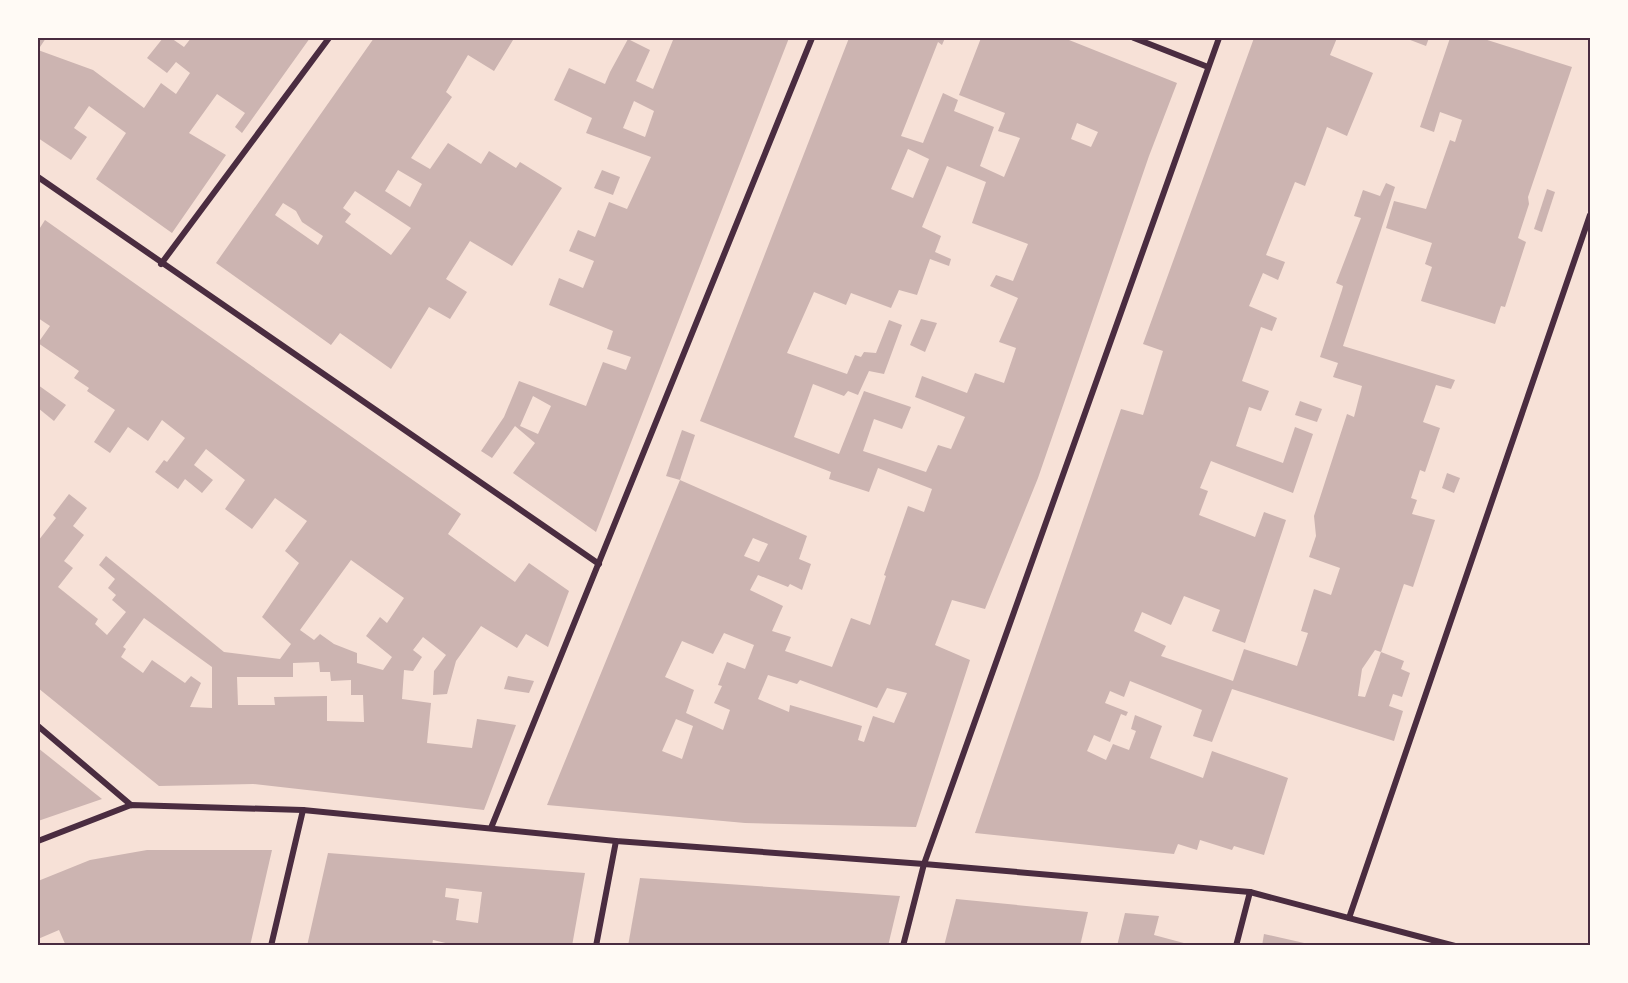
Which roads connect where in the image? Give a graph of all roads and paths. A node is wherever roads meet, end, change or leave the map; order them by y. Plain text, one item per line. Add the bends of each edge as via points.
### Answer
1 (329, 38) edge
2 (812, 38) edge
3 (1134, 38) edge
4 (1219, 38) edge
5 (1208, 67) junction
6 (38, 177) edge
7 (1590, 215) edge
8 (161, 264) junction
9 (599, 564) junction
10 (38, 726) edge
11 (131, 804) junction
12 (303, 810) junction
13 (491, 828) junction
14 (38, 841) edge
15 (616, 841) junction
16 (924, 864) junction
17 (1250, 892) junction
18 (1349, 918) junction
19 (271, 945) edge
20 (596, 945) edge
21 (903, 945) edge
22 (1236, 945) edge
23 (1455, 945) edge

1 - 8 street
2 - 9 street
3 - 5 street
4 - 5 street
5 - 16 street
6 - 8 street
7 - 18 street
8 - 9 street
9 - 13 street
10 - 11 street
11 - 12 street
11 - 14 street
12 - 13 street
12 - 19 street
13 - 15 street
15 - 16 street
15 - 20 street
16 - 17 street
16 - 21 street
17 - 18 street
17 - 22 street
18 - 23 street

